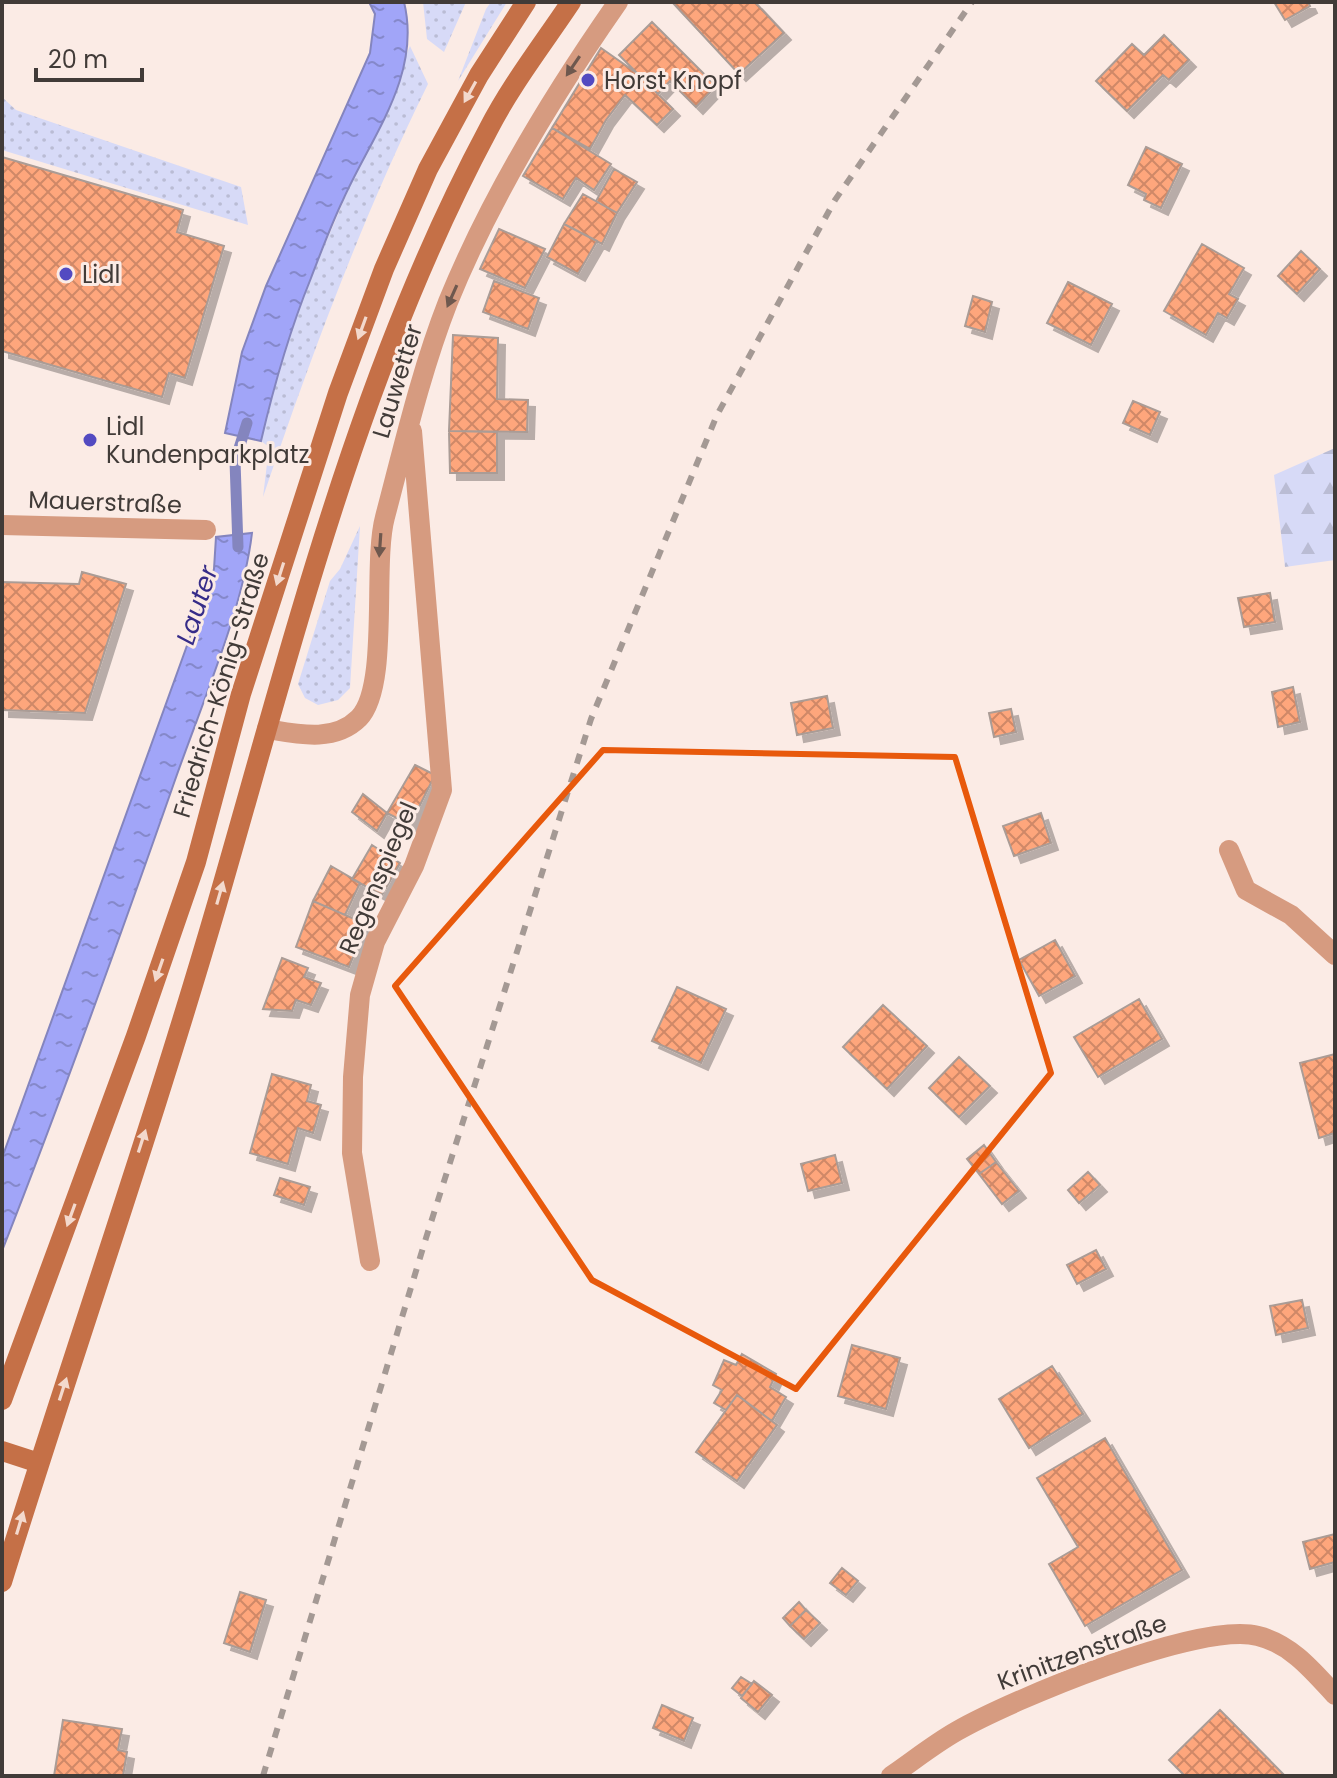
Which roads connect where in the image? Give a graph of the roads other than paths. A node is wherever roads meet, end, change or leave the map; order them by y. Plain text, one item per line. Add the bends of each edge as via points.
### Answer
1 (526, 2) edge
2 (571, 2) edge
3 (618, 2) edge
4 (411, 419) junction
5 (2, 525) edge
6 (206, 530) dead end
7 (267, 729) junction
8 (1229, 850) dead end
9 (1335, 955) edge
10 (370, 1261) dead end
11 (2, 1400) edge
12 (2, 1451) edge
13 (39, 1463) junction
14 (2, 1582) edge
15 (1335, 1695) edge
16 (891, 1776) edge

1 -> 11 main road, Friedrich-König-Straße via 428,169 384,269 338,393 241,694 196,862
2 - 7 main road via 490,125 415,280 365,417
3 -> 4 street, Lauwetter via 568,73 502,190 448,302
4 -> 7 street, Lauwetter via 380,536 373,694 359,718 334,733
4 - 10 street, Regenspiegel via 442,790 414,866 375,942 360,995 352,1153
5 - 6 street, Mauerstraße
13 -> 7 main road via 216,908
8 - 9 street via 1246,890 1291,915
12 - 13 main road
14 -> 13 main road
15 - 16 street, Krinitzenstraße via 1298,1656 1257,1635 1195,1639 1068,1679 978,1720

